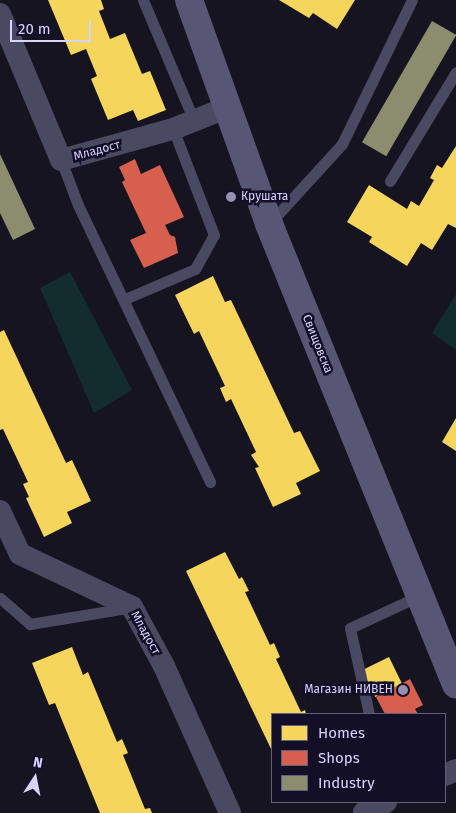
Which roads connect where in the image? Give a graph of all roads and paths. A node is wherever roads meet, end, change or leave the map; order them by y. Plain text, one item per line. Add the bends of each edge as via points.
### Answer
1 (142, 0) edge
2 (189, 0) edge
3 (412, 0) edge
4 (0, 14) edge
5 (456, 72) edge
6 (226, 108) junction
7 (194, 121) junction
8 (173, 129) junction
9 (61, 160) junction
10 (390, 181) dead end
11 (268, 224) junction
12 (125, 299) junction
13 (210, 482) dead end
14 (0, 511) edge
15 (419, 596) junction
16 (0, 598) edge
17 (132, 607) junction
18 (456, 684) edge
19 (369, 713) edge
20 (384, 803) edge
21 (230, 813) edge
22 (364, 813) edge

1 - 7 lane
2 - 6 street, Свищовска
3 - 11 lane via 342,144
4 - 9 street, Младост
5 - 10 lane
6 - 7 street, Младост
6 - 11 street, Свищовска
7 - 8 street, Младост
8 - 9 street, Младост
8 - 12 lane via 214,235 195,269
9 - 12 lane via 78,205
11 - 15 street, Свищовска
12 - 13 lane
14 - 17 street, Младост via 20,554
15 - 18 street, Свищовска
15 - 19 lane via 350,628
16 - 17 lane via 30,624
17 - 21 street, Младост via 164,666
20 - 22 street

